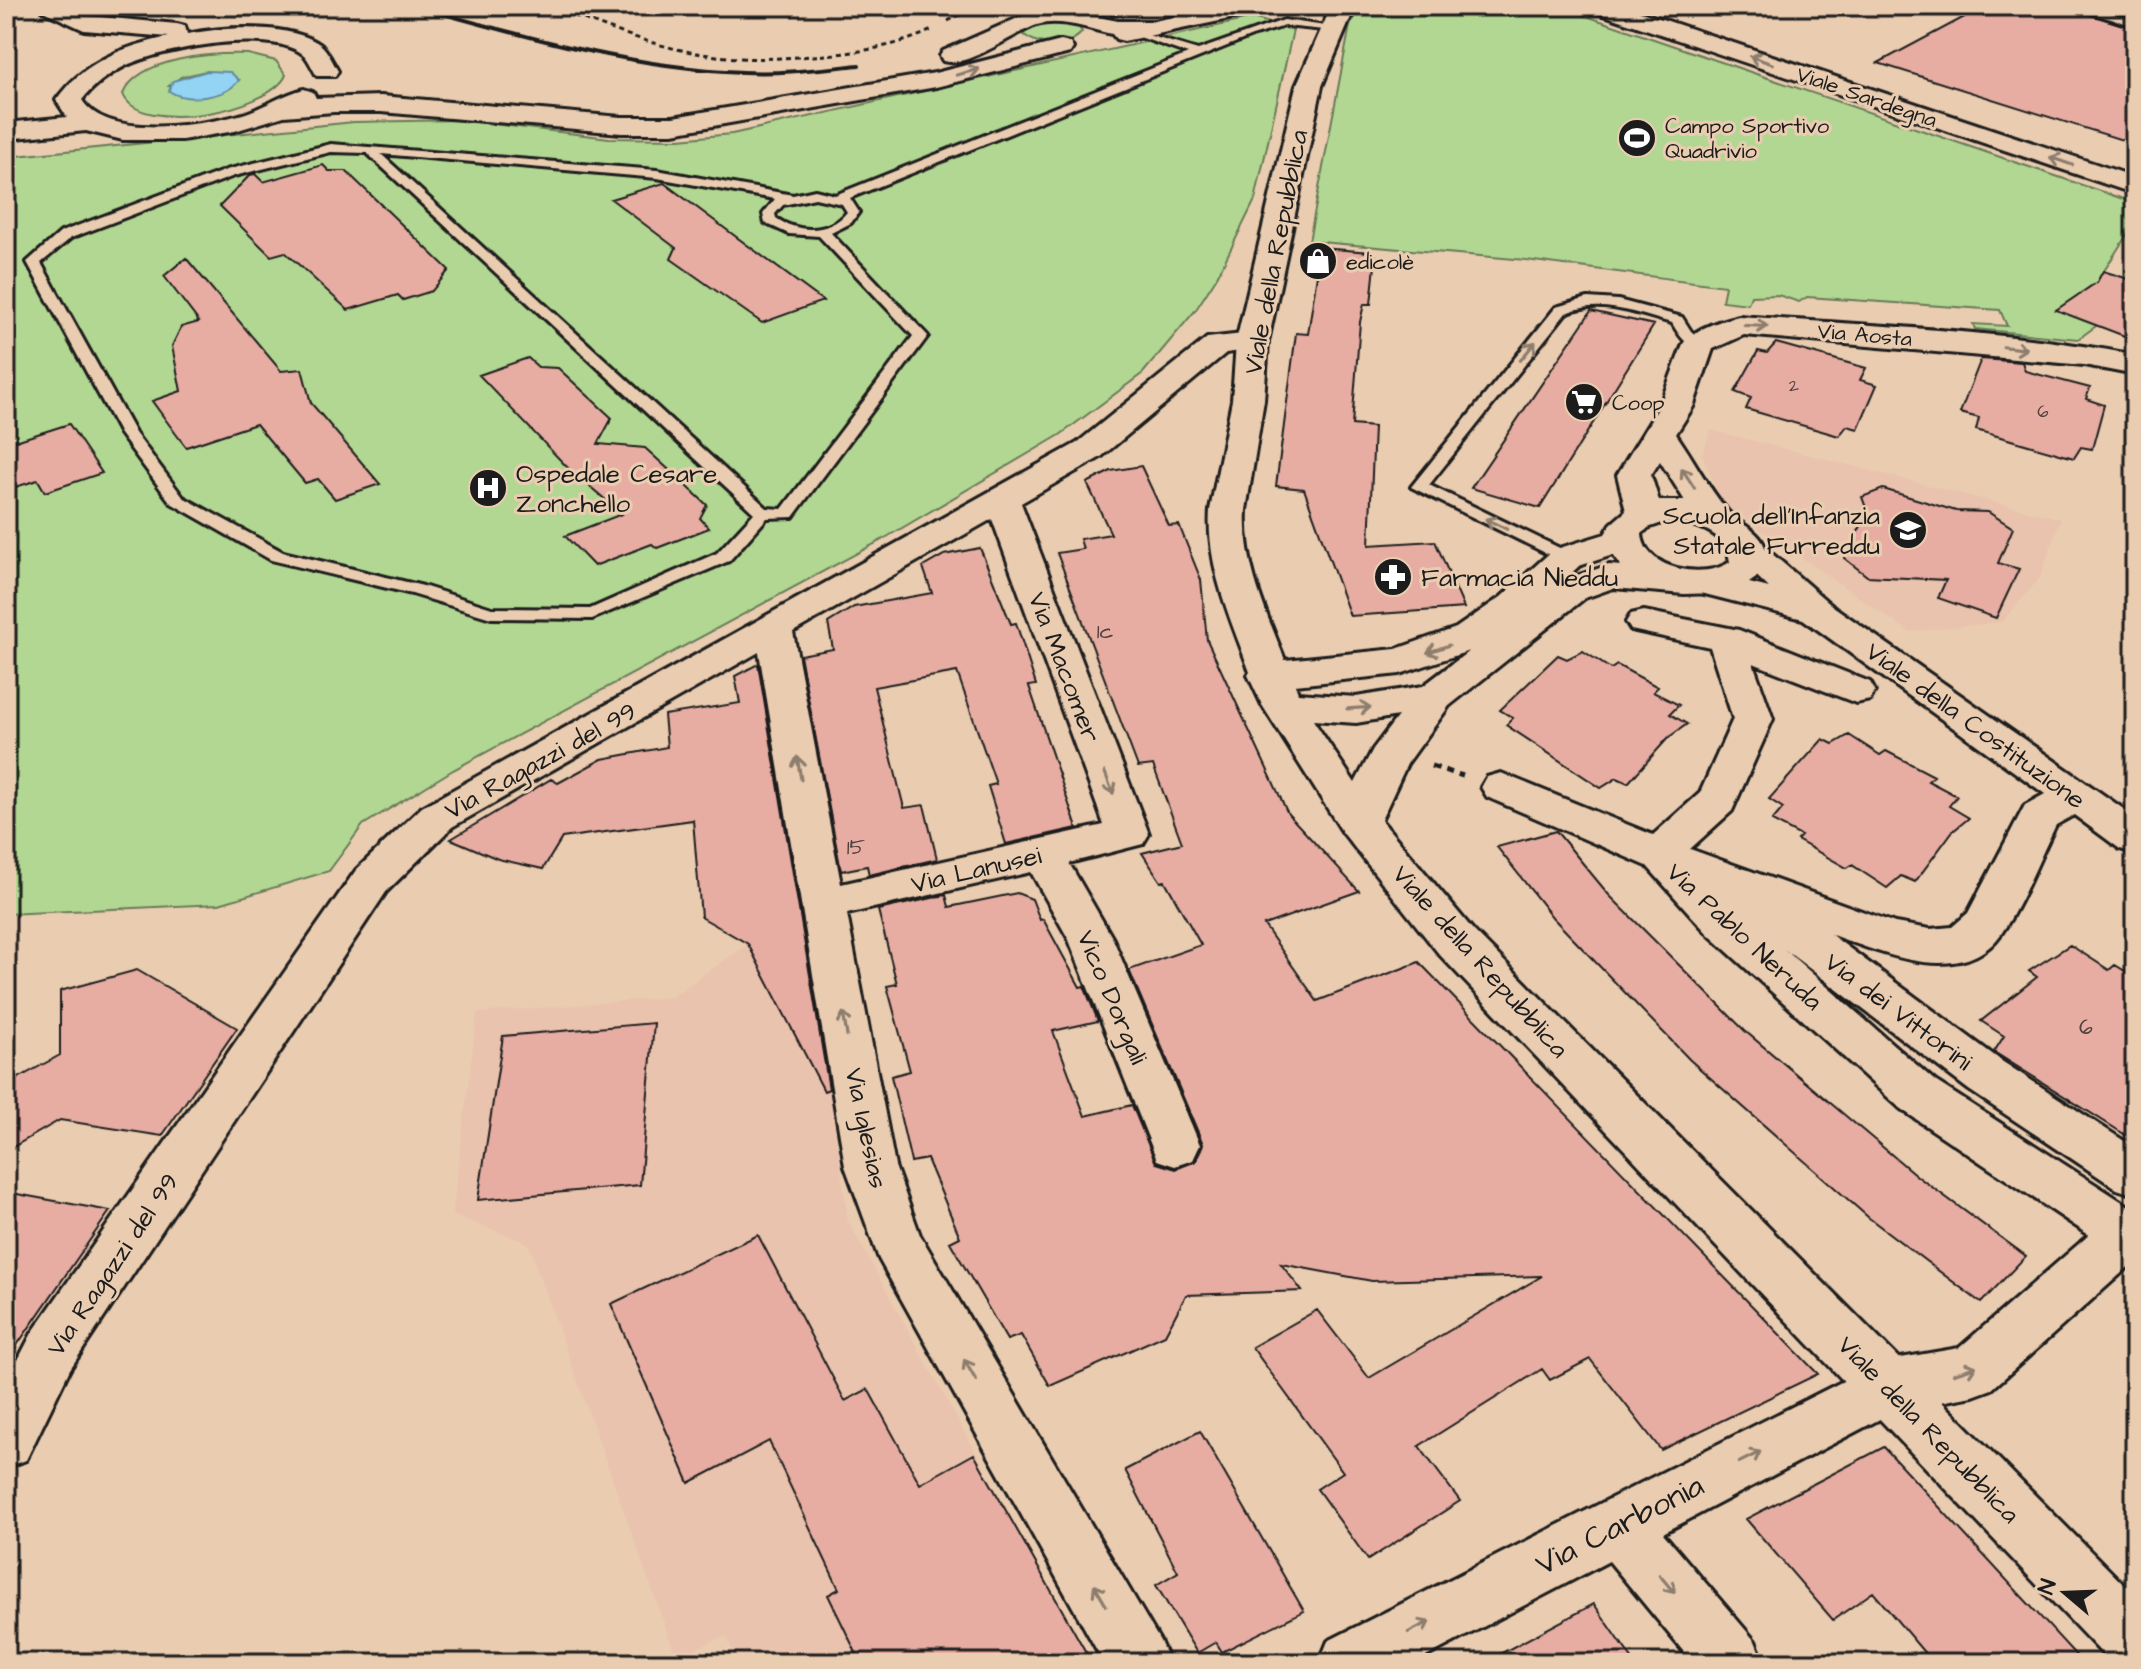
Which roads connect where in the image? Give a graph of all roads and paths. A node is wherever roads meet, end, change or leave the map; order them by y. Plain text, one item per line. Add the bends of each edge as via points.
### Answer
1 (51, 6) edge
2 (550, 6) edge
3 (975, 6) edge
4 (1062, 6) edge
5 (1234, 6) edge
6 (1258, 6) edge
7 (1600, 6) edge
8 (2072, 6) edge
9 (1336, 14) edge
10 (1203, 17) junction
11 (1024, 18) edge
12 (84, 23) junction
13 (2135, 23) edge
14 (1143, 29) junction
15 (1079, 34) junction
16 (227, 36) junction
17 (1199, 54) junction
18 (117, 59) junction
19 (326, 71) junction
20 (836, 96) junction
21 (69, 100) junction
22 (280, 109) junction
23 (6, 112) edge
24 (500, 112) junction
25 (89, 123) junction
26 (6, 131) edge
27 (372, 152) junction
28 (2135, 186) edge
29 (789, 198) junction
30 (838, 198) junction
31 (822, 231) junction
32 (1252, 342) junction
33 (1699, 344) junction
34 (2135, 365) edge
35 (1661, 436) junction
36 (1003, 501) junction
37 (763, 513) junction
38 (1715, 520) junction
39 (1634, 527) junction
40 (1750, 552) junction
41 (1566, 558) junction
42 (1697, 583) junction
43 (1817, 612) junction
44 (1644, 622) dead end
45 (774, 630) junction
46 (1726, 638) junction
47 (1275, 690) junction
48 (1856, 691) dead end
49 (1435, 697) junction
50 (1391, 755) junction
51 (1501, 787) joint
52 (2075, 796) junction
53 (1358, 822) junction
54 (1128, 834) joint
55 (2135, 838) edge
56 (1042, 854) junction
57 (1658, 854) junction
58 (823, 904) junction
59 (1175, 1145) dead end
60 (2135, 1174) edge
61 (2131, 1236) edge
62 (1889, 1386) junction
63 (6, 1441) edge
64 (1617, 1524) junction
65 (2135, 1642) edge
66 (1138, 1663) edge
67 (1350, 1663) edge
68 (1733, 1663) edge

1 - 12 street
2 - 3 path via 636,38 715,56 776,58 858,52 914,39
4 - 15 street
5 - 10 street
6 - 10 street
28 -> 7 street, Viale Sardegna
8 - 13 lane
9 - 17 lane via 1284,23
9 - 32 street, Viale della Repubblica via 1309,86
10 - 14 street
11 - 15 street via 1058,16
11 - 15 street via 1012,35 1021,43
11 - 20 street via 946,59
12 - 16 street
12 - 18 street
14 - 15 street
14 - 17 lane
20 -> 15 street via 936,80
16 - 18 street via 170,43
16 - 19 street via 301,44 325,60
17 - 30 lane
18 - 21 street via 83,79
19 - 22 street via 312,91
19 - 24 street via 379,88
20 - 24 street via 673,125
21 - 23 street
21 - 25 street via 77,116
22 - 24 street via 381,104
22 - 25 street via 225,126 163,133
25 - 26 street
27 - 29 lane via 657,174
27 - 37 lane
27 - 37 lane via 331,148 230,173 66,235 34,262 128,434 177,500 277,556 491,613 592,614 723,557
29 - 30 lane
29 - 31 lane via 769,214 775,225
30 - 31 lane via 852,207 850,218
31 - 37 lane via 921,336 787,514
32 - 36 street, Via Ragazzi del 99 via 1218,344 1089,450
32 - 47 street, Viale della Repubblica via 1227,527 1237,585
33 -> 34 street, Via Aosta via 1739,325 2084,355
33 - 35 street
41 -> 33 lane via 1419,487 1561,310 1573,303 1594,301 1677,320
38 -> 35 street
35 - 39 street via 1634,475
36 - 45 street, Via Ragazzi del 99
36 -> 54 street, Via Macomer
38 - 39 street via 1678,511
38 - 40 street via 1732,529
39 - 41 street
39 - 42 street via 1626,551 1648,570
40 - 42 street via 1741,573
40 - 43 street, Viale della Costituzione
41 -> 47 street via 1470,637 1400,661
42 - 43 street, Viale della Costituzione
42 - 49 street via 1609,576 1572,590
43 - 52 street, Viale della Costituzione
44 - 46 street
58 -> 45 street, Via Iglesias
45 - 63 street, Via Ragazzi del 99 via 437,817 371,881 51,1351
46 - 48 street
46 - 57 street via 1753,719 1717,801
47 -> 49 street via 1356,710
47 - 53 street, Viale della Repubblica
49 - 50 street
50 - 51 path
50 - 53 street
51 - 57 street
52 - 55 street, Viale della Costituzione
52 - 57 street, Via Pablo Neruda via 2040,815 1984,924 1964,942 1930,946 1891,939
53 - 62 street, Viale della Repubblica via 1456,942
54 - 56 street, Via Lanusei
56 - 58 street, Via Lanusei
56 - 59 street, Vico Dorgali via 1091,939
57 - 60 street, Via dei Vittorini via 1813,945 1986,1076
57 - 61 street, Via Pablo Neruda via 1723,921 1918,1095
66 -> 58 street, Via Iglesias via 897,1243 870,1166
62 -> 61 street, Via Pablo Neruda via 1973,1371
64 -> 62 street, Via Carbonia
62 - 65 street, Viale della Repubblica
67 -> 64 street, Via Carbonia
64 -> 68 street

